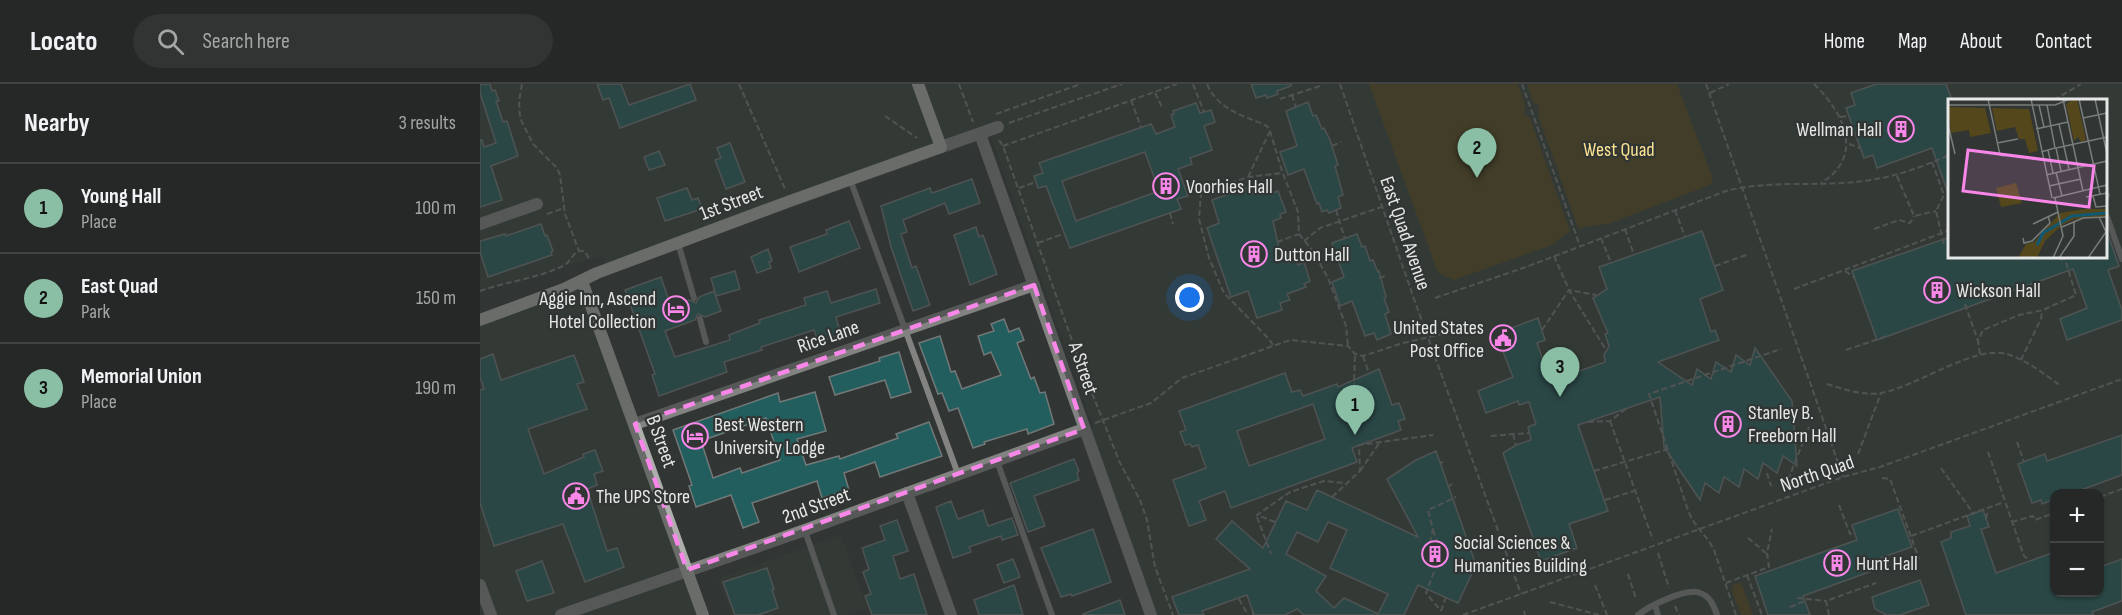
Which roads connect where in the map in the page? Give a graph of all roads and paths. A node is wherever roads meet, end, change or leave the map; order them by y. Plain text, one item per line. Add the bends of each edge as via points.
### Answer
1 (522, 84) edge
2 (739, 84) edge
3 (918, 84) edge
4 (959, 84) edge
5 (1081, 84) edge
6 (1122, 84) edge
7 (1177, 84) edge
8 (1193, 84) edge
9 (1207, 84) edge
10 (1340, 84) edge
11 (1522, 84) edge
12 (1706, 84) edge
13 (1729, 84) edge
14 (1814, 84) edge
15 (2081, 84) edge
16 (1323, 85) edge
17 (1154, 92) junction
18 (1709, 93) junction
19 (1292, 95) junction
20 (1280, 99) dead end
21 (2056, 99) edge
22 (1131, 100) junction
23 (1162, 107) dead end
24 (1296, 107) dead end
25 (1204, 112) dead end
26 (885, 116) dead end
27 (1849, 116) dead end
28 (1839, 117) junction
29 (995, 121) junction
30 (974, 122) dead end
31 (1141, 127) dead end
32 (1270, 131) junction
33 (980, 134) junction
34 (917, 138) dead end
35 (1341, 142) dead end
36 (1847, 144) junction
37 (1332, 146) dead end
38 (941, 147) junction
39 (1860, 148) dead end
40 (1948, 156) edge
41 (1932, 162) junction
42 (1283, 173) junction
43 (1897, 175) junction
44 (1248, 177) junction
45 (850, 179) junction
46 (1036, 182) dead end
47 (1820, 184) junction
48 (1743, 187) junction
49 (1018, 189) junction
50 (1402, 200) dead end
51 (790, 201) junction
52 (537, 204) dead end
53 (1382, 206) junction
54 (1336, 210) dead end
55 (1675, 210) junction
56 (1936, 211) junction
57 (1170, 213) dead end
58 (1914, 216) junction
59 (2107, 217) edge
60 (1340, 220) junction
61 (480, 224) edge
62 (1173, 224) dead end
63 (1874, 229) dead end
64 (1625, 230) junction
65 (1948, 231) edge
66 (1941, 233) junction
67 (1063, 234) dead end
68 (1299, 234) junction
69 (1685, 237) dead end
70 (1345, 238) dead end
71 (1601, 238) junction
72 (1304, 240) junction
73 (1277, 242) dead end
74 (678, 243) junction
75 (1037, 244) junction
76 (1944, 244) dead end
77 (1580, 246) junction
78 (579, 251) junction
79 (1749, 254) dead end
80 (1634, 255) dead end
81 (1554, 256) junction
82 (2065, 258) edge
83 (2122, 259) edge
84 (590, 261) dead end
85 (1611, 263) dead end
86 (1714, 266) dead end
87 (1844, 270) junction
88 (1386, 276) dead end
89 (1855, 278) dead end
90 (1379, 279) dead end
91 (582, 280) junction
92 (1034, 285) junction
93 (1794, 289) dead end
94 (1569, 290) junction
95 (480, 291) edge
96 (1596, 295) dead end
97 (694, 298) dead end
98 (1435, 298) dead end
99 (1965, 304) dead end
100 (2043, 310) junction
101 (700, 319) dead end
102 (480, 320) edge
103 (905, 330) junction
104 (1542, 330) dead end
105 (1447, 333) dead end
106 (1887, 336) dead end
107 (1427, 337) junction
108 (1978, 341) junction
109 (706, 342) dead end
110 (1273, 345) junction
111 (1348, 346) junction
112 (1389, 347) junction
113 (1781, 349) dead end
114 (1606, 350) dead end
115 (1846, 350) dead end
116 (1355, 354) junction
117 (1390, 354) dead end
118 (1980, 354) junction
119 (1363, 356) junction
120 (2021, 360) junction
121 (1369, 373) dead end
122 (2122, 380) edge
123 (1827, 384) dead end
124 (2061, 386) dead end
125 (1881, 393) junction
126 (1627, 408) dead end
127 (1353, 416) dead end
128 (1104, 419) junction
129 (1588, 422) dead end
130 (1610, 422) junction
131 (635, 424) junction
132 (1809, 427) dead end
133 (1084, 429) junction
134 (1530, 433) dead end
135 (1433, 435) dead end
136 (1513, 435) junction
137 (1491, 436) dead end
138 (1380, 442) junction
139 (2017, 442) dead end
140 (1516, 445) dead end
141 (1668, 449) junction
142 (1988, 452) dead end
143 (1858, 454) dead end
144 (997, 460) junction
145 (1624, 461) junction
146 (2024, 462) dead end
147 (1941, 468) dead end
148 (1360, 471) junction
149 (1594, 471) dead end
150 (1767, 473) dead end
151 (958, 475) junction
152 (1843, 477) junction
153 (1882, 477) dead end
154 (1788, 480) dead end
155 (1346, 483) junction
156 (1452, 484) dead end
157 (1771, 486) dead end
158 (1448, 487) dead end
159 (2122, 489) edge
160 (1635, 491) junction
161 (907, 493) junction
162 (2104, 496) edge
163 (1332, 497) dead end
164 (1456, 497) dead end
165 (1605, 500) dead end
166 (2005, 502) junction
167 (1442, 504) junction
168 (1839, 505) dead end
169 (1443, 508) dead end
170 (1988, 508) junction
171 (1973, 514) junction
172 (1257, 515) junction
173 (2050, 515) edge
174 (1986, 519) dead end
175 (1275, 522) dead end
176 (2012, 522) junction
177 (1433, 529) junction
178 (1772, 529) dead end
179 (804, 530) junction
180 (1698, 530) junction
181 (1855, 532) dead end
182 (1911, 536) junction
183 (1748, 538) dead end
184 (1653, 540) dead end
185 (1430, 543) dead end
186 (1439, 547) dead end
187 (1767, 553) junction
188 (1271, 554) dead end
189 (1658, 554) dead end
190 (1919, 559) dead end
191 (2030, 561) dead end
192 (687, 570) junction
193 (1434, 572) dead end
194 (1628, 574) dead end
195 (1747, 575) junction
196 (1726, 583) junction
197 (1876, 583) dead end
198 (480, 585) edge
199 (1595, 585) dead end
200 (1669, 588) dead end
201 (1521, 594) junction
202 (1446, 597) dead end
203 (1239, 598) dead end
204 (1797, 598) dead end
205 (1636, 599) dead end
206 (1810, 599) junction
207 (1826, 601) junction
208 (1550, 602) dead end
209 (1655, 605) junction
210 (1675, 606) dead end
211 (1790, 607) dead end
212 (491, 615) edge
213 (561, 615) edge
214 (703, 615) edge
215 (834, 615) edge
216 (951, 615) edge
217 (1052, 615) edge
218 (1151, 615) edge
219 (1173, 615) edge
220 (1248, 615) edge
221 (1463, 615) edge
222 (1599, 615) edge
223 (1607, 615) edge
224 (1638, 615) edge
225 (1658, 615) edge
226 (1678, 615) edge
227 (1717, 615) edge
228 (1736, 615) edge
229 (1762, 615) edge
230 (1829, 615) edge

1 - 78 path via 520,118 533,144 561,175 565,214
2 - 51 path
3 - 38 street
4 - 30 path
5 - 29 path
6 - 29 path
7 - 17 path
8 - 25 path
9 - 32 path via 1212,96 1224,107 1267,126
10 - 53 path, East Quad Avenue
11 - 77 path
12 - 18 path
13 - 18 path
14 - 28 path via 1829,98
15 - 21 path
16 - 19 path
17 - 22 path
17 - 23 path
18 - 48 path
19 - 20 path
19 - 24 path
22 - 31 path
22 - 49 path via 1003,146
26 - 34 path
27 - 28 path
28 - 36 path
29 - 33 street, 1st Street
32 - 42 path
32 - 44 path
33 - 38 street, 1st Street
33 - 92 street, A Street
35 - 37 path
36 - 39 path
36 - 47 path via 1846,158 1840,167
38 - 45 street, 1st Street
40 - 41 path
41 - 43 path
41 - 56 path via 1944,195
42 - 44 path
42 - 68 path via 1298,212
43 - 47 path
43 - 58 path
44 - 110 path via 1201,194 1199,219 1209,258 1224,293
45 - 51 street, 1st Street
45 - 103 lane
46 - 49 path
47 - 48 path
48 - 55 path
48 - 152 path
49 - 75 path
50 - 53 path
51 - 74 street, 1st Street
52 - 61 street
53 - 60 path
53 - 107 path, East Quad Avenue
54 - 60 path
55 - 64 path
55 - 69 path
56 - 58 path
56 - 66 path
57 - 62 path
58 - 63 path via 1910,223 1899,220
59 - 83 lane
60 - 70 path
60 - 72 path
64 - 71 path
64 - 80 path
65 - 66 path
66 - 76 path
66 - 87 path
67 - 75 path
68 - 72 path
68 - 73 path
71 - 77 path
71 - 85 path
72 - 111 path via 1328,278 1346,326
74 - 91 street, 1st Street
74 - 97 lane
75 - 128 path
77 - 81 path
78 - 84 path via 585,251
78 - 95 path via 565,265
79 - 86 path
81 - 94 path
81 - 98 path
82 - 100 path via 2076,295
87 - 89 path
87 - 93 path
88 - 90 path
91 - 102 street, 1st Street
91 - 131 street, B Street
92 - 103 street, Rice Lane
92 - 133 street, A Street
94 - 96 path
94 - 104 path
94 - 114 path
99 - 108 path
100 - 108 path via 1983,330
100 - 120 path
101 - 109 lane
103 - 131 street, Rice Lane
103 - 151 lane
105 - 107 path
106 - 115 path
107 - 112 path
107 - 201 path, East Quad Avenue
108 - 118 path
110 - 111 path via 1300,340
110 - 128 path via 1182,378 1151,403
111 - 116 path
112 - 117 path
112 - 119 path
113 - 141 path via 1649,394
116 - 119 path
116 - 127 path
118 - 120 path via 2004,353
118 - 125 path
119 - 121 path
120 - 124 path
122 - 152 path, North Quad
123 - 125 path via 1861,393
125 - 143 path
126 - 130 path
128 - 133 path
128 - 219 path via 1143,510 1155,567
129 - 130 path
130 - 145 path
131 - 192 street, B Street
132 - 154 path
133 - 144 street, 2nd Street
133 - 218 street, A Street
134 - 136 path
135 - 138 path
136 - 137 path
136 - 140 path
138 - 148 path
138 - 148 path via 1359,445
139 - 146 path
141 - 145 path
141 - 180 path
142 - 166 path
144 - 151 street, 2nd Street
144 - 217 lane
145 - 149 path
145 - 160 path
147 - 171 path
148 - 155 path
150 - 157 path
151 - 161 street, 2nd Street
152 - 180 path, North Quad
153 - 182 path via 1890,479
155 - 163 path
155 - 172 path via 1324,481 1290,492
156 - 158 path
159 - 162 path
160 - 165 path
160 - 184 path
161 - 179 street, 2nd Street
161 - 216 street
164 - 167 path
166 - 170 path
166 - 176 path
167 - 169 path
167 - 177 path via 1428,510
168 - 181 path via 1850,534
170 - 171 path
170 - 174 path
171 - 182 path
172 - 175 path
172 - 188 path
173 - 176 path
176 - 191 path via 2024,556
177 - 185 path
177 - 186 path
178 - 187 path
179 - 192 street, 2nd Street
179 - 215 lane
180 - 196 path via 1711,543
180 - 201 path, North Quad
182 - 190 path
183 - 187 path
187 - 195 path via 1770,569
189 - 200 path
192 - 213 street, 2nd Street
192 - 214 street, B Street
193 - 202 path via 1426,593 1442,611
194 - 205 path
195 - 196 path
195 - 229 path
196 - 228 path
197 - 207 path
198 - 212 street
199 - 223 path
201 - 221 path, North Quad
203 - 220 path
204 - 206 path
206 - 207 path
206 - 211 path
207 - 230 path
208 - 222 path
209 - 224 lane
209 - 225 lane
209 - 227 lane via 1695,591 1709,599
210 - 226 path

